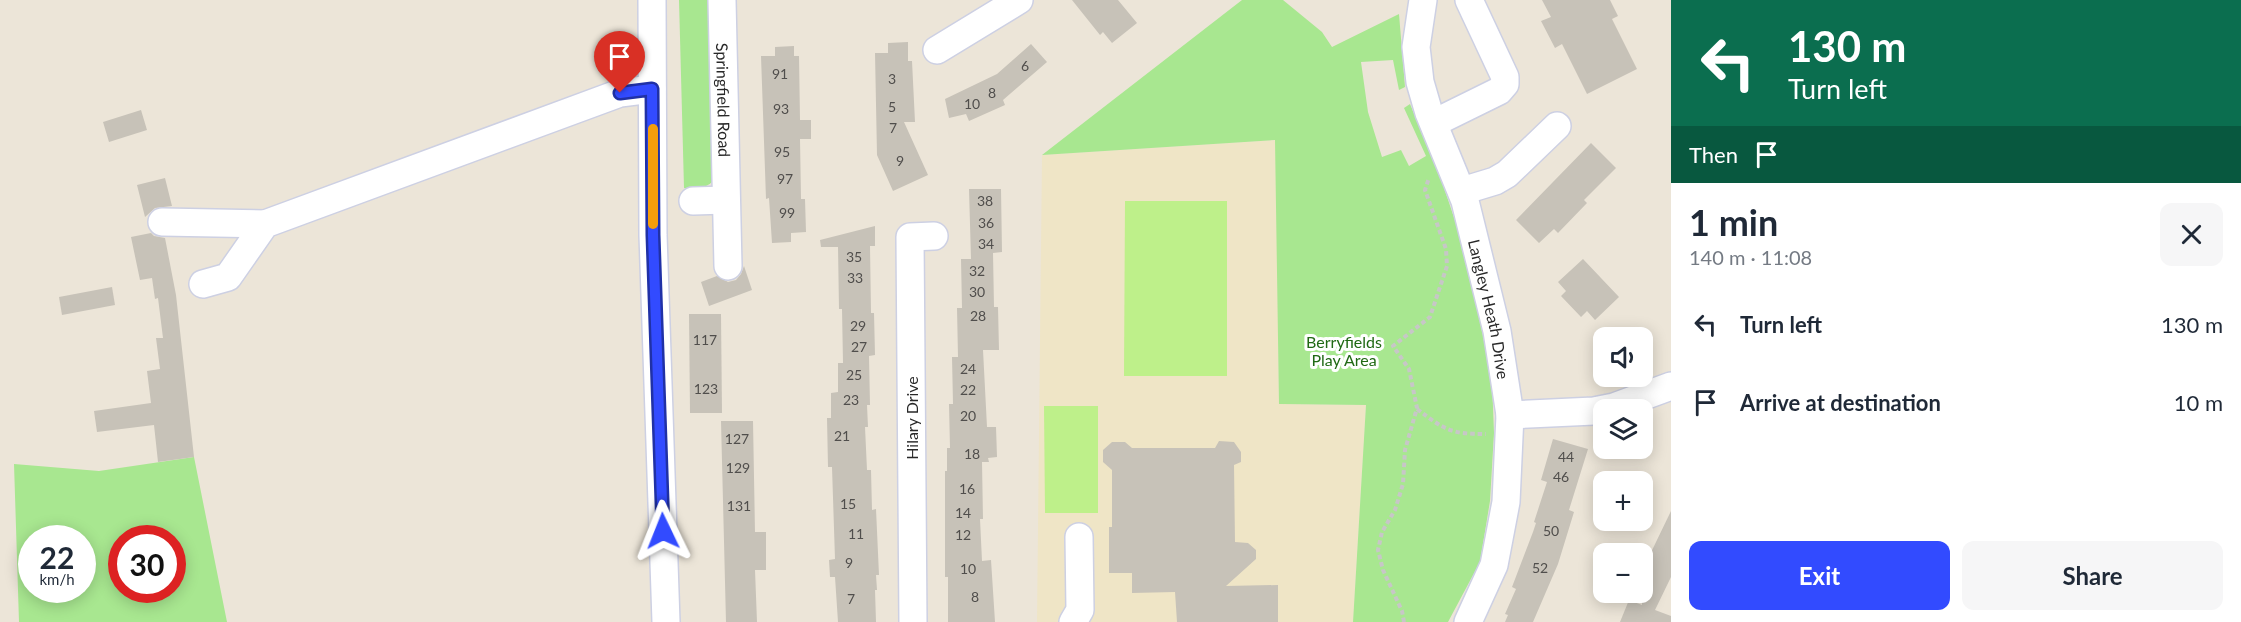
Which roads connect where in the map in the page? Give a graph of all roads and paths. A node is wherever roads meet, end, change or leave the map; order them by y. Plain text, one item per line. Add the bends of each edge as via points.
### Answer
1 (652, 0) edge
2 (722, 0) edge
3 (1019, 0) edge
4 (1423, 0) edge
5 (1469, 0) edge
6 (990, 7) edge
7 (937, 50) dead end
8 (652, 89) junction
9 (1434, 123) junction
10 (1557, 126) dead end
11 (1447, 153) junction
12 (1462, 191) junction
13 (726, 200) junction
14 (693, 201) dead end
15 (162, 222) dead end
16 (265, 224) junction
17 (934, 236) dead end
18 (728, 266) dead end
19 (203, 284) dead end
20 (1671, 386) edge
21 (1417, 408) junction
22 (1510, 423) junction
23 (1079, 537) dead end
24 (666, 622) edge
25 (913, 622) edge
26 (1073, 622) edge
27 (1404, 622) edge
28 (1468, 622) edge

1 - 8 street
2 - 13 street, Springfield Road
3 - 6 street
4 - 9 street, Langley Heath Drive via 1416,47 1420,82
5 - 9 street via 1505,84 1499,91
6 - 7 street
8 - 16 street via 620,93
8 - 24 street
9 - 11 street, Langley Heath Drive
10 - 12 street via 1507,174
11 - 12 street, Langley Heath Drive
11 - 21 path via 1430,174 1425,190 1446,249 1447,266 1430,317 1393,346 1409,369
12 - 22 street, Langley Heath Drive via 1497,331
13 - 14 street
13 - 18 street, Springfield Road
15 - 16 street
16 - 19 street via 228,277
17 - 25 street, Hilary Drive via 910,237
20 - 22 street via 1614,407
21 - 22 path via 1445,430 1460,434
21 - 27 path via 1405,450 1400,492 1378,550
22 - 28 street, Langley Heath Drive via 1506,502 1494,565
23 - 26 street via 1080,610

